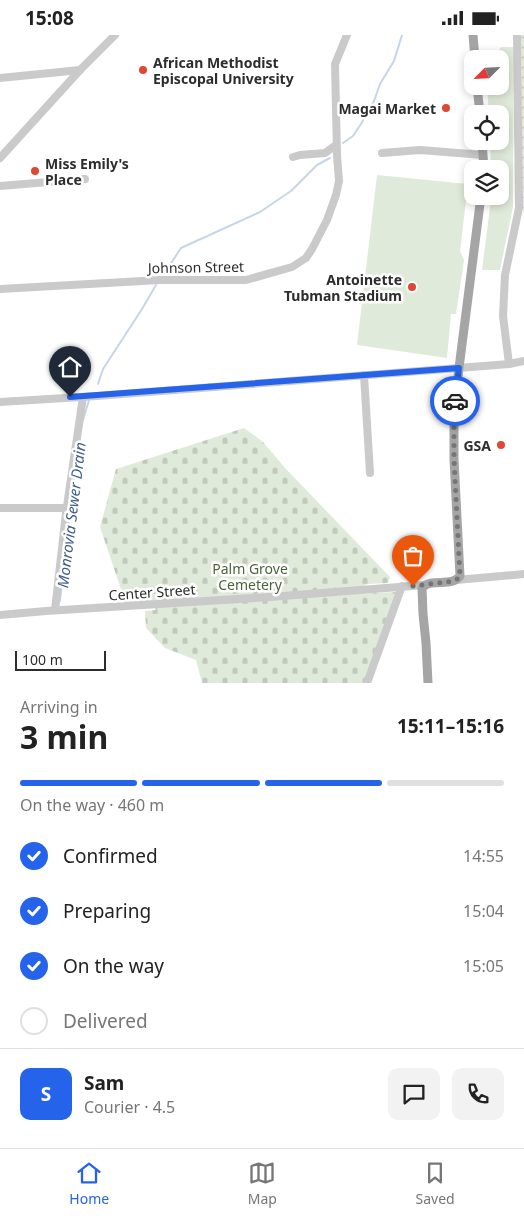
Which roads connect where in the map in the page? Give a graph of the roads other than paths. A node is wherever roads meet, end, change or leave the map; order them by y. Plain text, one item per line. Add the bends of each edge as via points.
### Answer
1 (115, 35) edge
2 (347, 35) edge
3 (473, 35) edge
4 (517, 35) edge
5 (474, 50) edge
6 (80, 70) junction
7 (0, 78) edge
8 (336, 145) junction
9 (483, 150) edge
10 (382, 153) dead end
11 (483, 155) junction
12 (293, 157) dead end
13 (0, 158) edge
14 (483, 160) edge
15 (85, 179) dead end
16 (0, 186) edge
17 (480, 205) edge
18 (520, 217) edge
19 (0, 289) edge
20 (524, 361) edge
21 (509, 364) junction
22 (459, 368) junction
23 (364, 375) junction
24 (83, 397) junction
25 (0, 402) edge
26 (370, 473) dead end
27 (0, 508) edge
28 (67, 508) junction
29 (524, 574) edge
30 (456, 580) junction
31 (425, 585) junction
32 (402, 587) junction
33 (56, 610) junction
34 (0, 615) edge
35 (367, 683) edge
36 (428, 683) edge

1 - 6 street
2 - 8 street, Johnson Street via 335,64
3 - 5 main road
4 - 18 street
6 - 7 street
6 - 13 street
8 - 12 street via 325,153
8 - 19 street, Johnson Street via 339,181 330,212 306,258 292,267 246,280 160,280
9 - 11 main road
10 - 11 street via 420,151
11 - 14 main road
15 - 16 street
17 - 22 main road
18 - 21 street via 505,275 503,316
20 - 21 street
21 - 22 street
22 - 23 street
22 - 30 main road via 454,415 460,573
23 - 24 street
23 - 26 street
24 - 25 street
24 - 28 street
27 - 28 street
28 - 33 street
29 - 30 street
30 - 31 main road
31 - 32 street, Center Street
31 - 36 main road via 421,592
32 - 33 street, Center Street
32 - 35 street
33 - 34 street, Center Street

